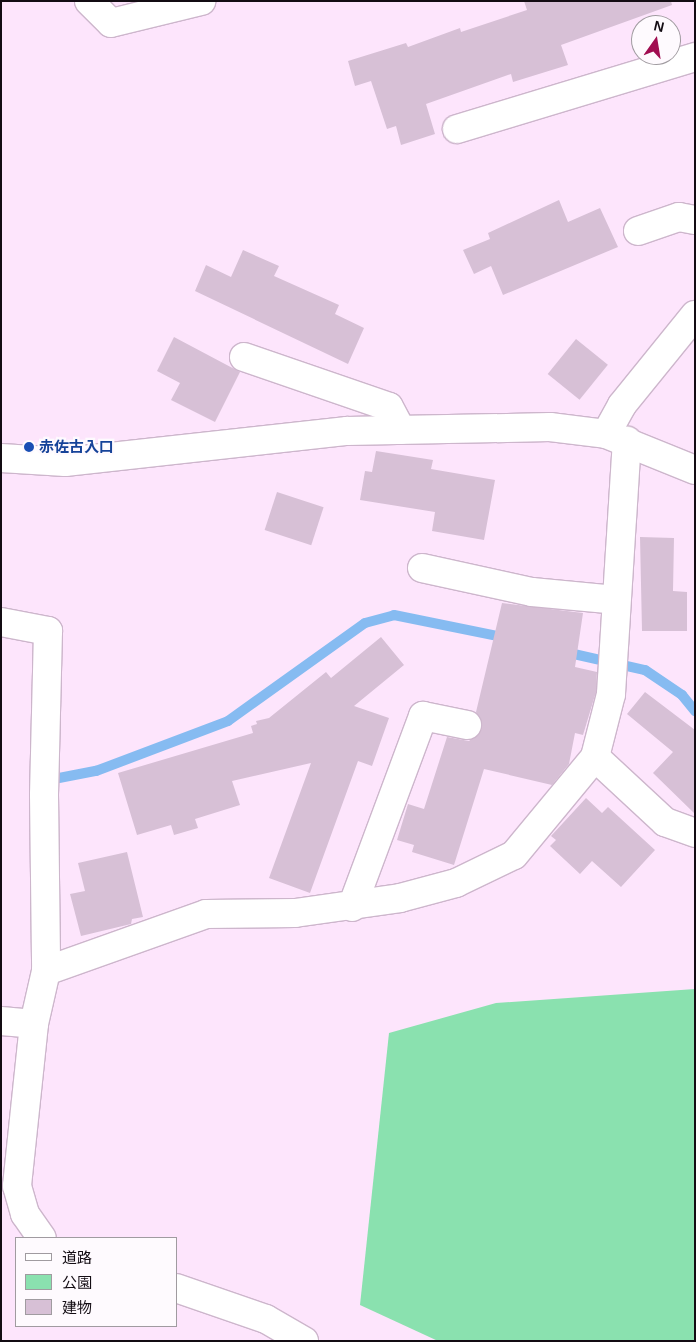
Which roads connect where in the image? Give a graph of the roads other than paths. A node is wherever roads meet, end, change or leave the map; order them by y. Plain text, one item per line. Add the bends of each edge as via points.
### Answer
1 (89, 1) edge
2 (201, 1) edge
3 (695, 57) edge
4 (458, 129) dead end
5 (695, 220) edge
6 (638, 231) dead end
7 (695, 315) edge
8 (244, 357) dead end
9 (402, 430) junction
10 (617, 437) junction
11 (1, 458) edge
12 (695, 470) edge
13 (422, 568) dead end
14 (616, 600) junction
15 (1, 622) edge
16 (467, 724) dead end
17 (595, 757) junction
18 (695, 833) edge
19 (352, 907) junction
20 (46, 971) junction
21 (1, 1021) edge
22 (34, 1024) junction
23 (41, 1237) edge
24 (178, 1289) edge
25 (304, 1341) edge

1 - 2 street via 111,23
3 - 4 street
5 - 6 street via 679,217
7 - 10 street via 622,406
8 - 9 street via 389,407
9 - 10 street via 550,427
9 - 11 street via 263,438 65,462
10 - 12 street
10 - 14 street
13 - 14 street via 532,592
14 - 17 street via 611,694
15 - 20 street via 48,631 44,795
16 - 19 street via 423,716
17 - 18 street via 665,822
17 - 19 street via 514,855 456,883
19 - 20 street via 295,913 206,914
20 - 22 street
21 - 22 street
22 - 23 street via 17,1186 25,1214
24 - 25 street via 266,1318

